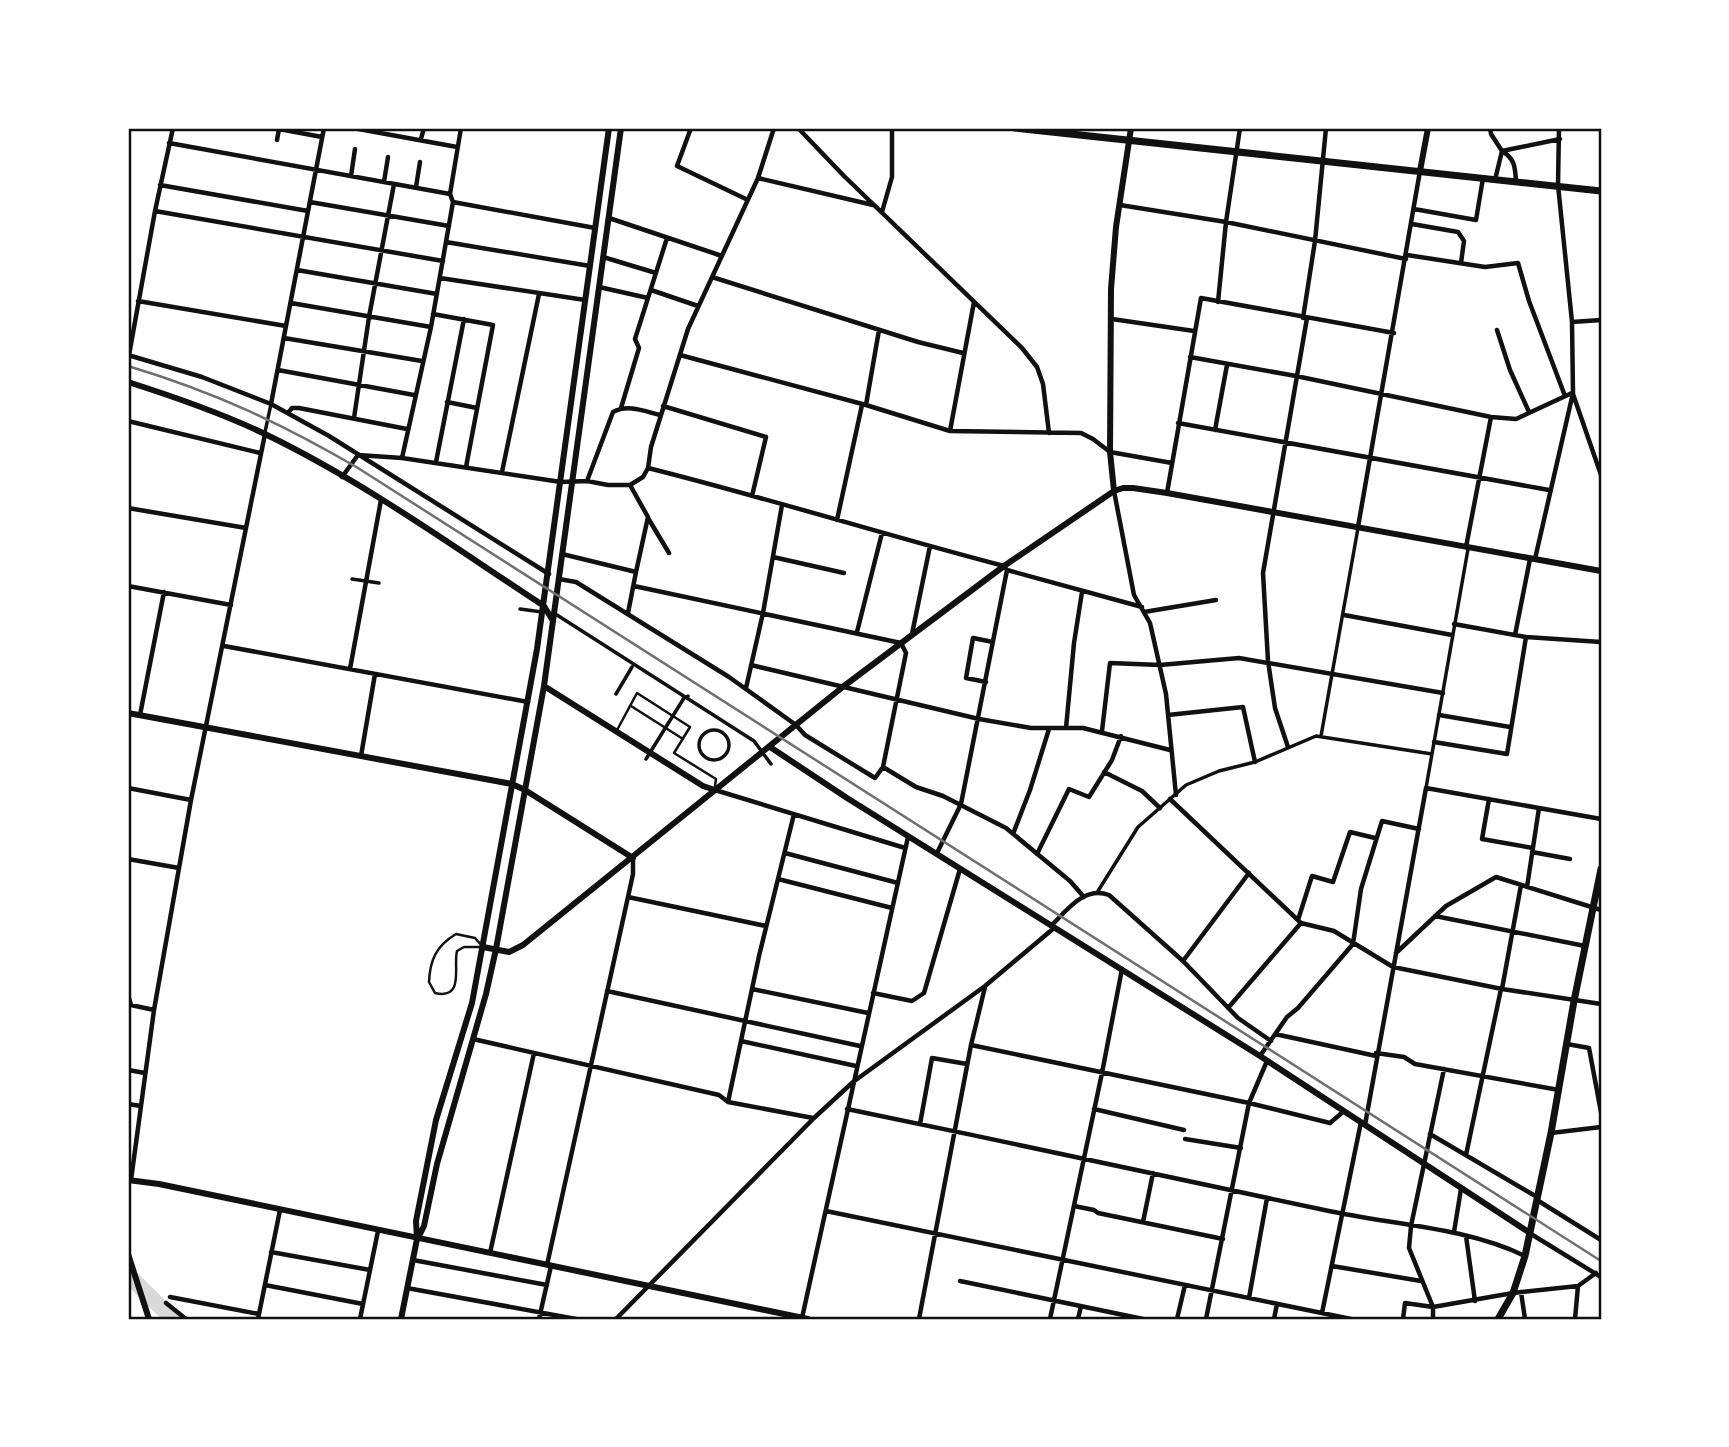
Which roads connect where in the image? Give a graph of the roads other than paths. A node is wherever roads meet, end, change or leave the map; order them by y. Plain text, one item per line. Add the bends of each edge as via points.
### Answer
1 (173, 128) edge
2 (279, 128) edge
3 (324, 128) edge
4 (353, 128) edge
5 (424, 128) edge
6 (461, 128) edge
7 (609, 128) edge
8 (621, 128) edge
9 (691, 128) edge
10 (774, 128) edge
11 (798, 128) edge
12 (892, 128) edge
13 (1015, 128) edge
14 (1131, 128) edge
15 (1240, 128) edge
16 (1326, 128) edge
17 (1428, 128) edge
18 (1490, 128) edge
19 (1559, 128) edge
20 (322, 137) junction
21 (421, 139) junction
22 (1560, 139) junction
23 (277, 140) dead end
24 (1129, 141) junction
25 (169, 143) junction
26 (457, 147) junction
27 (355, 149) dead end
28 (1502, 151) junction
29 (1236, 152) junction
30 (388, 157) dead end
31 (1322, 160) junction
32 (421, 162) dead end
33 (317, 169) junction
34 (1420, 171) junction
35 (351, 176) junction
36 (758, 178) junction
37 (1483, 178) junction
38 (1495, 180) junction
39 (1516, 181) junction
40 (384, 182) junction
41 (394, 184) junction
42 (160, 185) junction
43 (1558, 185) junction
44 (416, 187) junction
45 (1601, 191) edge
46 (450, 194) junction
47 (748, 200) junction
48 (310, 202) junction
49 (453, 202) junction
50 (874, 205) junction
51 (1119, 205) junction
52 (1415, 209) junction
53 (155, 211) junction
54 (308, 211) junction
55 (882, 212) junction
56 (388, 216) junction
57 (609, 218) junction
58 (1226, 222) junction
59 (1412, 224) junction
60 (449, 226) junction
61 (596, 228) junction
62 (303, 237) junction
63 (667, 238) junction
64 (446, 242) junction
65 (1315, 242) junction
66 (382, 249) junction
67 (722, 256) junction
68 (603, 257) junction
69 (1407, 257) junction
70 (443, 261) junction
71 (1461, 263) junction
72 (590, 266) junction
73 (297, 270) junction
74 (656, 273) junction
75 (712, 277) junction
76 (440, 278) junction
77 (376, 284) junction
78 (599, 287) junction
79 (651, 290) junction
80 (437, 294) junction
81 (539, 294) junction
82 (648, 298) junction
83 (586, 300) junction
84 (138, 301) junction
85 (974, 302) junction
86 (1218, 302) junction
87 (291, 303) junction
88 (698, 306) junction
89 (433, 314) junction
90 (369, 317) junction
91 (464, 318) junction
92 (1305, 318) junction
93 (131, 319) edge
94 (1112, 319) junction
95 (1601, 320) edge
96 (1572, 322) junction
97 (286, 326) junction
98 (431, 327) junction
99 (879, 330) junction
100 (1497, 330) dead end
101 (1194, 331) junction
102 (1394, 333) junction
103 (284, 338) junction
104 (364, 351) junction
105 (963, 353) junction
106 (129, 355) edge
107 (680, 355) junction
108 (1190, 358) junction
109 (422, 361) junction
110 (128, 362) edge
111 (1227, 365) junction
112 (278, 370) junction
113 (1296, 376) junction
114 (128, 382) edge
115 (359, 385) junction
116 (1573, 393) junction
117 (414, 395) junction
118 (1381, 396) junction
119 (1565, 396) junction
120 (447, 402) junction
121 (271, 404) junction
122 (864, 405) junction
123 (663, 406) junction
124 (477, 408) junction
125 (621, 408) junction
126 (1529, 412) junction
127 (288, 413) junction
128 (660, 415) junction
129 (1491, 417) junction
130 (354, 418) junction
131 (128, 421) edge
132 (1178, 423) junction
133 (407, 429) junction
134 (1215, 430) junction
135 (950, 431) junction
136 (1049, 433) junction
137 (265, 434) junction
138 (1287, 442) junction
139 (1110, 452) junction
140 (260, 453) junction
141 (358, 455) junction
142 (402, 458) junction
143 (1370, 458) junction
144 (435, 462) junction
145 (1172, 463) junction
146 (466, 467) junction
147 (648, 468) junction
148 (502, 472) junction
149 (1601, 475) edge
150 (342, 477) junction
151 (1478, 477) junction
152 (573, 481) junction
153 (587, 481) junction
154 (562, 482) junction
155 (630, 485) junction
156 (1549, 490) junction
157 (1114, 491) junction
158 (1167, 493) junction
159 (752, 496) junction
160 (381, 500) junction
161 (782, 505) junction
162 (128, 508) edge
163 (1272, 512) junction
164 (648, 517) junction
165 (837, 520) junction
166 (1358, 527) junction
167 (246, 528) junction
168 (882, 533) junction
169 (930, 546) junction
170 (1467, 547) junction
171 (669, 553) dead end
172 (562, 555) junction
173 (773, 557) junction
174 (1533, 559) junction
175 (1006, 568) junction
176 (1601, 571) edge
177 (636, 572) junction
178 (549, 573) junction
179 (844, 573) dead end
180 (352, 579) dead end
181 (559, 579) junction
182 (379, 583) dead end
183 (128, 586) edge
184 (634, 586) junction
185 (164, 592) junction
186 (1082, 592) junction
187 (1216, 600) dead end
188 (231, 605) junction
189 (544, 606) junction
190 (520, 609) dead end
191 (1143, 609) junction
192 (763, 613) junction
193 (628, 614) junction
194 (1344, 615) junction
195 (553, 621) junction
196 (1454, 624) junction
197 (857, 632) junction
198 (912, 634) junction
199 (1452, 635) junction
200 (1515, 635) junction
201 (1527, 637) junction
202 (993, 642) junction
203 (1601, 642) edge
204 (901, 643) junction
205 (224, 646) junction
206 (1268, 661) junction
207 (751, 665) junction
208 (1160, 665) junction
209 (633, 668) junction
210 (350, 669) junction
211 (1333, 673) junction
212 (375, 674) junction
213 (986, 682) junction
214 (544, 685) junction
215 (844, 686) junction
216 (746, 688) junction
217 (1443, 693) junction
218 (616, 694) dead end
219 (686, 697) junction
220 (897, 699) junction
221 (528, 702) junction
222 (631, 706) junction
223 (128, 713) edge
224 (140, 715) junction
225 (1167, 715) junction
226 (1439, 715) junction
227 (979, 719) junction
228 (796, 725) junction
229 (1510, 727) junction
230 (207, 728) junction
231 (1049, 729) junction
232 (1066, 729) junction
233 (1102, 731) junction
234 (616, 732) junction
235 (1121, 736) junction
236 (1321, 736) junction
237 (683, 739) junction
238 (1434, 742) junction
239 (770, 747) junction
240 (1288, 747) junction
241 (1170, 750) junction
242 (1432, 754) junction
243 (361, 756) junction
244 (725, 756) joint
245 (646, 759) dead end
246 (1255, 762) junction
247 (771, 764) dead end
248 (883, 767) junction
249 (1104, 772) junction
250 (512, 784) junction
251 (128, 788) edge
252 (1426, 788) junction
253 (525, 790) junction
254 (715, 790) junction
255 (1175, 795) junction
256 (1170, 799) junction
257 (1489, 799) junction
258 (191, 800) junction
259 (961, 804) junction
260 (1160, 808) junction
261 (1539, 808) junction
262 (794, 814) junction
263 (1601, 819) edge
264 (1419, 829) junction
265 (1013, 834) junction
266 (908, 836) junction
267 (1375, 838) junction
268 (905, 848) junction
269 (1533, 850) junction
270 (785, 853) junction
271 (937, 853) junction
272 (1037, 853) junction
273 (633, 858) junction
274 (128, 859) edge
275 (1570, 859) dead end
276 (180, 868) junction
277 (960, 869) junction
278 (1601, 869) edge
279 (1249, 873) junction
280 (778, 879) junction
281 (898, 883) junction
282 (1524, 886) junction
283 (1098, 891) junction
284 (628, 897) junction
285 (1084, 897) junction
286 (892, 908) junction
287 (1597, 909) edge
288 (1435, 915) junction
289 (1299, 921) junction
290 (766, 926) junction
291 (1052, 927) junction
292 (1513, 931) junction
293 (1353, 944) junction
294 (1585, 946) junction
295 (483, 947) junction
296 (496, 949) junction
297 (1396, 954) junction
298 (1183, 961) junction
299 (1393, 967) junction
300 (1122, 969) junction
301 (985, 986) junction
302 (752, 989) junction
303 (1501, 989) junction
304 (607, 991) junction
305 (873, 993) junction
306 (128, 995) edge
307 (1574, 1001) junction
308 (1601, 1004) edge
309 (130, 1006) edge
310 (1228, 1008) junction
311 (154, 1010) junction
312 (868, 1013) junction
313 (745, 1021) junction
314 (1275, 1034) junction
315 (473, 1039) junction
316 (741, 1041) junction
317 (1271, 1041) junction
318 (1566, 1044) junction
319 (971, 1045) junction
320 (860, 1046) junction
321 (534, 1053) junction
322 (1376, 1054) junction
323 (1263, 1058) junction
324 (967, 1064) junction
325 (590, 1066) junction
326 (856, 1066) junction
327 (1444, 1069) junction
328 (128, 1070) edge
329 (145, 1073) junction
330 (1102, 1073) junction
331 (1482, 1076) junction
332 (853, 1083) junction
333 (1559, 1090) junction
334 (728, 1102) junction
335 (1249, 1103) junction
336 (128, 1104) edge
337 (141, 1106) junction
338 (847, 1109) junction
339 (1094, 1109) junction
340 (1344, 1111) junction
341 (1601, 1112) edge
342 (814, 1118) junction
343 (919, 1124) junction
344 (1363, 1124) junction
345 (1601, 1127) edge
346 (1184, 1130) dead end
347 (954, 1131) junction
348 (1551, 1133) junction
349 (1430, 1134) junction
350 (1185, 1139) dead end
351 (1241, 1148) junction
352 (1466, 1156) junction
353 (1083, 1158) junction
354 (1424, 1165) junction
355 (1153, 1173) junction
356 (130, 1180) edge
357 (1461, 1189) junction
358 (1233, 1190) junction
359 (1267, 1198) junction
360 (1537, 1198) junction
361 (1073, 1206) junction
362 (280, 1210) junction
363 (826, 1212) junction
364 (1342, 1214) junction
365 (1143, 1222) junction
366 (1411, 1226) junction
367 (378, 1231) junction
368 (1454, 1232) junction
369 (1530, 1233) junction
370 (934, 1234) junction
371 (1466, 1236) junction
372 (417, 1239) junction
373 (1223, 1239) junction
374 (1601, 1240) edge
375 (271, 1252) junction
376 (128, 1254) edge
377 (490, 1254) junction
378 (1525, 1256) junction
379 (413, 1260) junction
380 (1062, 1260) junction
381 (549, 1266) junction
382 (1332, 1266) junction
383 (370, 1270) junction
384 (1599, 1275) edge
385 (960, 1281) dead end
386 (1422, 1281) junction
387 (265, 1285) junction
388 (547, 1285) junction
389 (1185, 1285) junction
390 (1578, 1286) junction
391 (647, 1287) junction
392 (407, 1288) junction
393 (1212, 1291) junction
394 (1517, 1292) junction
395 (170, 1297) dead end
396 (1249, 1298) junction
397 (1054, 1300) junction
398 (1475, 1301) junction
399 (166, 1303) dead end
400 (363, 1304) junction
401 (1277, 1304) junction
402 (1081, 1306) junction
403 (1433, 1307) junction
404 (541, 1312) junction
405 (1322, 1313) junction
406 (258, 1317) edge
407 (149, 1319) edge
408 (186, 1319) edge
409 (360, 1319) edge
410 (401, 1319) edge
411 (539, 1319) edge
412 (576, 1319) edge
413 (616, 1319) edge
414 (804, 1319) edge
415 (919, 1319) edge
416 (1050, 1319) edge
417 (1078, 1319) edge
418 (1143, 1319) edge
419 (1177, 1319) edge
420 (1206, 1319) edge
421 (1274, 1319) edge
422 (1351, 1319) edge
423 (1403, 1319) edge
424 (1433, 1319) edge
425 (1497, 1319) edge
426 (1525, 1319) edge
427 (1575, 1319) edge

1 - 25 street
2 - 20 street
2 - 23 street
3 - 20 street
4 - 21 street
5 - 21 street
6 - 26 street
7 - 61 street
8 - 57 street
9 - 47 street via 677,166
10 - 36 street
11 - 50 street
12 - 55 street via 892,177
13 - 24 main road
14 - 24 street
15 - 29 street
16 - 31 street
17 - 34 street
18 - 28 street
19 - 22 street
20 - 33 street
21 - 26 street
22 - 28 street
22 - 43 street
24 - 29 main road
24 - 51 street
25 - 33 street
25 - 42 street
26 - 46 street
27 - 35 street
28 - 38 street
28 - 39 street via 1514,163
29 - 31 main road
29 - 58 street
30 - 40 street
31 - 34 main road
31 - 65 street
32 - 44 street
33 - 35 street
33 - 48 street
34 - 37 main road
34 - 52 street
35 - 40 street
36 - 47 street
36 - 50 street
37 - 38 main road
37 - 52 street via 1476,220
38 - 39 main road
39 - 43 main road
40 - 41 street
41 - 44 street
41 - 56 street
42 - 53 street
42 - 54 street
43 - 45 main road
43 - 96 street
44 - 46 street
46 - 49 street
47 - 67 street
48 - 54 street
48 - 56 street
49 - 60 street
49 - 61 street
50 - 55 street
51 - 58 street
51 - 94 street
52 - 59 street
53 - 62 street
53 - 84 street
54 - 62 street
55 - 85 street
56 - 60 street
56 - 66 street
57 - 63 street
57 - 68 street
58 - 65 street
58 - 86 street
59 - 69 street
59 - 71 street via 1458,232 1464,241
60 - 64 street
61 - 72 street
62 - 66 street
62 - 73 street
63 - 67 street
63 - 74 street
64 - 70 street
64 - 72 street
65 - 69 street
65 - 92 street
66 - 70 street
66 - 77 street
67 - 75 street
68 - 74 street
68 - 78 street
69 - 71 street
69 - 102 street
70 - 76 street
71 - 119 street via 1485,267 1518,263
72 - 83 street
73 - 77 street
73 - 87 street
74 - 79 street
75 - 88 street
75 - 99 street
76 - 80 street
76 - 81 street
77 - 80 street
77 - 90 street
78 - 82 street
78 - 152 street
79 - 82 street
79 - 88 street
80 - 89 street
81 - 83 street
81 - 148 street
82 - 125 street
83 - 154 street
84 - 93 street
84 - 97 street
85 - 105 street
85 - 136 street via 1037,367
86 - 92 street
86 - 101 street via 1201,298
87 - 90 street
87 - 97 street
88 - 107 street
89 - 91 street
89 - 98 street
90 - 98 street
90 - 104 street
91 - 120 street
91 - 124 street via 493,325
92 - 102 street
92 - 113 street
93 - 106 street
94 - 101 street
94 - 139 street
95 - 96 street
96 - 116 street
97 - 103 street
98 - 109 street
99 - 105 street
99 - 122 street
100 - 126 street
101 - 108 street
102 - 118 street
103 - 104 street
103 - 112 street
104 - 109 street
104 - 115 street
105 - 135 street
106 - 110 street
106 - 121 street
107 - 122 street
107 - 123 street
108 - 111 street
108 - 132 street
109 - 117 street
111 - 113 street
111 - 134 street
112 - 115 street
112 - 121 street
113 - 118 street
113 - 138 street
114 - 137 street
115 - 117 street
115 - 130 street
116 - 119 street
116 - 149 street
116 - 156 street
117 - 133 street
118 - 129 street
118 - 143 street
119 - 126 street
120 - 124 street
120 - 144 street
121 - 127 street
121 - 137 street
122 - 135 street
122 - 165 street
123 - 128 street
123 - 159 street via 766,436
124 - 146 street
125 - 128 street
125 - 153 street via 613,412
126 - 129 street via 1516,419
127 - 130 street via 299,408
127 - 141 street
128 - 147 street
129 - 151 street
130 - 133 street
131 - 140 street
132 - 134 street
132 - 145 street
133 - 142 street
134 - 138 street
135 - 136 street
136 - 139 street via 1081,433
137 - 140 street
137 - 150 street
138 - 143 street
138 - 163 street
139 - 145 street
139 - 157 street
140 - 167 street
141 - 142 street
141 - 150 street
141 - 178 street
142 - 144 street
143 - 151 street
143 - 166 street
144 - 146 street
145 - 158 street
146 - 148 street
147 - 155 street
147 - 159 street
148 - 154 street
150 - 160 street
151 - 156 street
151 - 170 street
152 - 153 street
152 - 154 street
152 - 172 street
153 - 155 street
154 - 178 street
155 - 164 street
156 - 174 street
157 - 158 street via 1133,488
157 - 175 street
157 - 191 street via 1134,594
158 - 163 street
159 - 161 street
160 - 189 street
160 - 210 street
161 - 165 street
161 - 173 street
162 - 167 street
163 - 166 street
163 - 206 street via 1263,573
164 - 171 street
164 - 177 street
165 - 168 street
166 - 170 street
166 - 194 street
167 - 188 street
168 - 169 street
168 - 197 street
169 - 175 street
169 - 198 street
170 - 174 street
170 - 196 street
172 - 177 street
172 - 181 street
173 - 179 street
173 - 192 street
174 - 176 street
174 - 200 street
175 - 186 street
175 - 198 street
175 - 202 street
177 - 184 street
178 - 189 street
180 - 182 street
181 - 193 street via 576,582
181 - 195 street
183 - 185 street
184 - 192 street
184 - 193 street
185 - 188 street
185 - 224 street
186 - 191 street
186 - 232 street
187 - 191 street
188 - 205 street
189 - 195 street
189 - 221 street
190 - 209 street via 558,615
191 - 208 street
192 - 197 street
192 - 207 street
193 - 216 street
194 - 199 street
194 - 211 street
195 - 214 street
196 - 199 street
196 - 200 street
197 - 204 street
198 - 204 street
199 - 217 street
200 - 201 street
201 - 203 street
201 - 229 street
202 - 213 street
202 - 213 street via 974,638 966,678
204 - 215 street
204 - 220 street via 906,653
205 - 210 street
205 - 230 street
206 - 208 street via 1217,658
206 - 211 street
206 - 240 street via 1275,708
207 - 215 street
207 - 216 street
208 - 225 street
208 - 233 street via 1111,663
209 - 218 street
209 - 219 street
210 - 212 street
211 - 217 street
211 - 236 street
212 - 221 street
212 - 243 street
213 - 227 street
214 - 234 street
214 - 253 street
215 - 220 street
215 - 228 street
216 - 228 street
217 - 226 street
219 - 245 street
219 - 247 street via 754,741
220 - 227 street
220 - 248 street
221 - 250 street
222 - 234 lane
222 - 237 lane
222 - 237 lane via 638,694 647,699 690,727
223 - 224 street
224 - 230 street
225 - 241 street
225 - 246 street via 1243,707
226 - 229 street
226 - 238 street
227 - 231 street
227 - 259 street
228 - 239 street
228 - 248 street via 875,778
229 - 238 street via 1507,754
230 - 243 street
230 - 258 street
231 - 232 street
231 - 265 street
232 - 233 street
233 - 235 street
234 - 254 street
235 - 241 street
235 - 249 street
236 - 240 street
236 - 242 street
237 - 254 lane via 674,753 716,779
238 - 242 street
239 - 254 street
239 - 266 street
240 - 246 street
241 - 255 street
242 - 252 street
243 - 250 street
244 - 244 street via 714,760 704,756 699,746 702,736 711,730 722,732 730,746
246 - 255 street via 1219,771 1186,785
248 - 259 street via 916,787
249 - 260 street via 1142,791
249 - 272 street via 1088,797 1069,789
250 - 253 street
250 - 295 street
251 - 258 street
252 - 257 street
252 - 264 street
253 - 273 street
253 - 296 street
254 - 262 street
254 - 273 street
255 - 256 street
256 - 260 street
256 - 279 street
257 - 261 street
257 - 269 street via 1482,839
258 - 276 street
259 - 265 street
259 - 271 street
260 - 283 street via 1138,827
261 - 263 street
261 - 269 street
262 - 268 street
262 - 270 street
264 - 267 street via 1382,821
264 - 297 street
265 - 272 street
266 - 268 street
266 - 271 street
267 - 289 street via 1350,832 1333,882 1312,877
267 - 293 street
268 - 281 street
269 - 275 street
269 - 282 street
270 - 280 street
270 - 281 street
271 - 277 street
272 - 285 street
273 - 284 street
273 - 296 street via 523,945 509,952
274 - 276 street
276 - 311 street
277 - 291 street
277 - 305 street via 924,993 912,1001
278 - 287 main road
279 - 289 street
279 - 298 street
280 - 286 street
280 - 290 street
281 - 286 street
282 - 287 street
282 - 288 street via 1490,878
282 - 292 street
283 - 285 street
283 - 298 street via 1109,895
284 - 290 street
284 - 304 street
285 - 291 street
286 - 305 street
287 - 294 main road
288 - 292 street
288 - 297 street
289 - 293 street via 1334,931
289 - 310 street
290 - 302 street
291 - 300 street
291 - 301 street
292 - 294 street
292 - 303 street
293 - 299 street
293 - 314 street
294 - 307 main road
295 - 295 lane via 457,951 454,986 443,995 435,993 429,975 442,943 456,934 475,938
295 - 296 street
295 - 372 street via 472,1003 436,1119 416,1221
296 - 315 street
297 - 299 street
298 - 310 street
299 - 303 street
299 - 322 street
300 - 323 street
300 - 330 street
301 - 319 street
301 - 332 street
302 - 312 street
302 - 313 street
303 - 307 street
303 - 331 street
304 - 313 street
304 - 325 street
305 - 312 street
306 - 309 street
307 - 308 street
307 - 318 main road
309 - 311 street
310 - 317 street
311 - 329 street
312 - 320 street
313 - 316 street
313 - 320 street
314 - 317 street
314 - 322 street
315 - 321 street
315 - 372 street
316 - 326 street
316 - 334 street
317 - 323 street
318 - 333 main road
318 - 341 street via 1588,1048
319 - 324 street
319 - 330 street
320 - 326 street
321 - 325 street
321 - 377 street
322 - 327 street
322 - 344 street
323 - 335 street
323 - 340 street
324 - 343 street via 932,1058
324 - 347 street
325 - 334 street via 719,1095
325 - 381 street
326 - 332 street
327 - 331 street
327 - 349 street
328 - 329 street
329 - 337 street
330 - 335 street
330 - 339 street
331 - 333 street
331 - 352 street
332 - 338 street
332 - 342 street
333 - 348 main road
334 - 342 street
335 - 340 street via 1331,1123
335 - 351 street
336 - 337 street
337 - 356 street
338 - 343 street
338 - 363 street
339 - 346 street
339 - 353 street
340 - 344 street
342 - 391 street
343 - 347 street
344 - 354 street
344 - 364 street
345 - 348 street
347 - 353 street
347 - 370 street
348 - 360 main road
349 - 352 street
349 - 354 street
350 - 351 street
351 - 358 street
352 - 360 street
353 - 355 street
353 - 361 street
354 - 357 street
354 - 366 street
355 - 358 street
355 - 365 street
356 - 362 street
357 - 368 street
357 - 369 street
358 - 359 street
358 - 373 street
359 - 364 street
359 - 396 street
360 - 369 main road
360 - 374 street
361 - 365 street
361 - 380 street
362 - 367 street
362 - 375 street
363 - 370 street
363 - 414 street
364 - 366 street
364 - 382 street
365 - 373 street
366 - 368 street
366 - 386 street via 1409,1248
367 - 372 street
367 - 383 street
368 - 371 street
369 - 378 main road
369 - 384 street
370 - 380 street
370 - 415 street
371 - 378 street
371 - 398 street
372 - 377 street
372 - 379 street
373 - 393 street
375 - 383 street
375 - 387 street
376 - 407 street
377 - 381 street
378 - 394 main road
379 - 388 street
379 - 392 street
380 - 389 street
380 - 397 street
381 - 388 street
381 - 391 street
382 - 386 street
382 - 405 street
383 - 400 street
384 - 390 street
385 - 397 street
386 - 403 street
387 - 400 street
387 - 406 street
388 - 404 street
389 - 393 street
389 - 419 street
390 - 394 street
390 - 427 street
391 - 413 street
391 - 414 street
392 - 404 street
392 - 410 street
393 - 396 street
393 - 420 street
394 - 398 street
394 - 425 main road
394 - 426 street
395 - 406 street
396 - 401 street
397 - 402 street
397 - 416 street
398 - 403 street
399 - 408 street
400 - 409 street
401 - 405 street
401 - 421 street
402 - 417 street
402 - 418 street
403 - 423 street via 1405,1303
403 - 424 street
404 - 411 street
404 - 412 street
405 - 422 street

